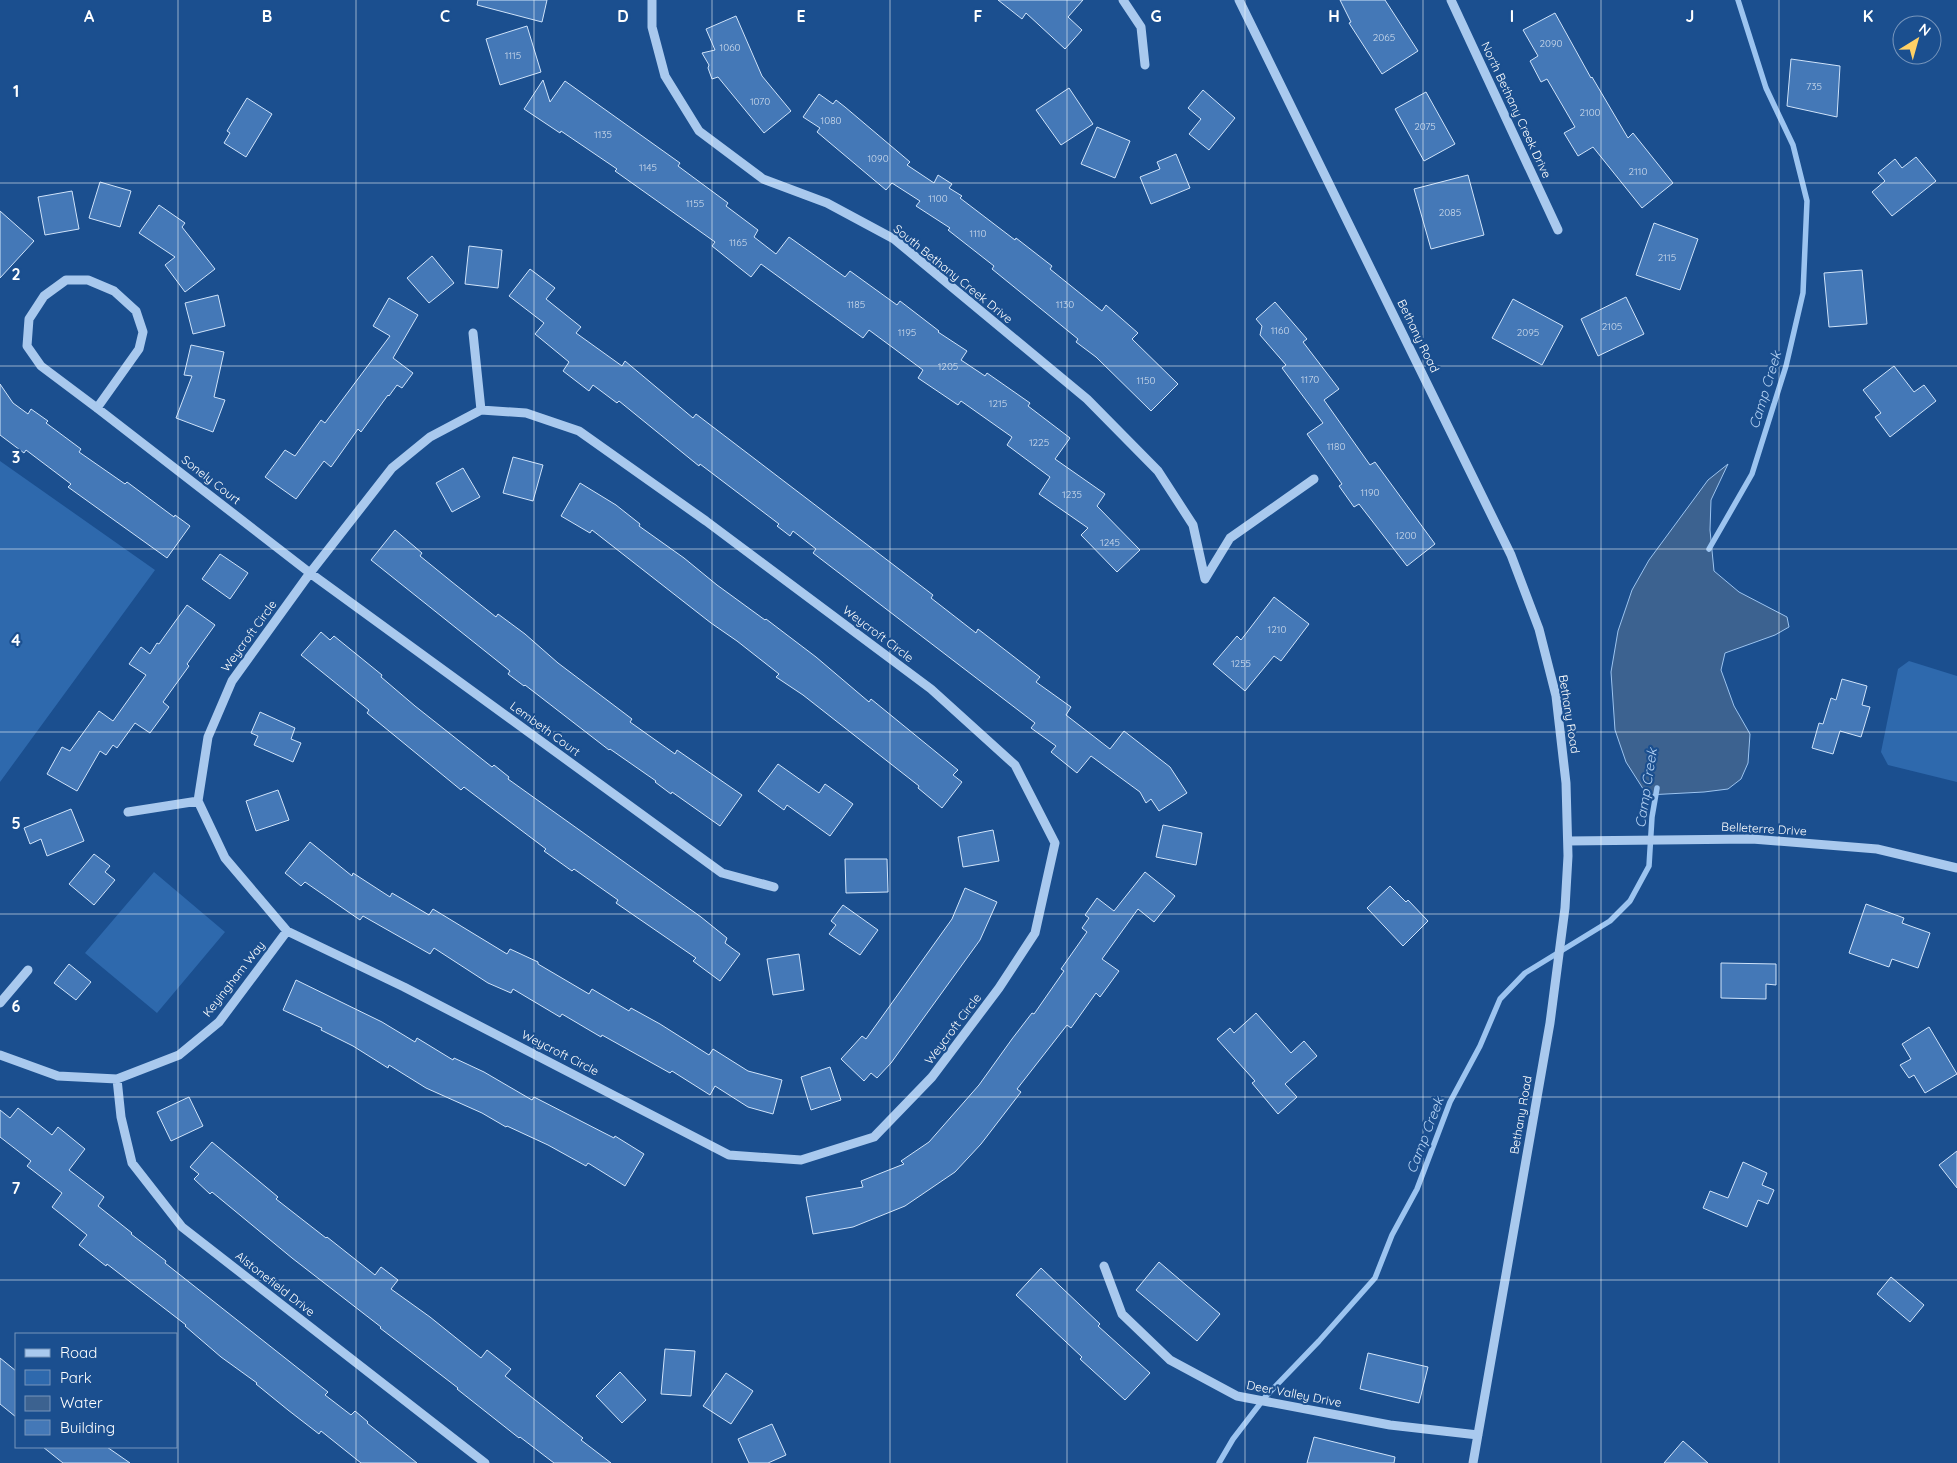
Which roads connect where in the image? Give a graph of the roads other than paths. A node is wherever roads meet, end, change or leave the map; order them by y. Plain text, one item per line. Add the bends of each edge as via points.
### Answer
1 (652, 0) edge
2 (1123, 0) edge
3 (1239, 0) edge
4 (1450, 0) edge
5 (1145, 65) dead end
6 (1558, 230) dead end
7 (473, 333) dead end
8 (97, 408) junction
9 (481, 410) junction
10 (1314, 479) dead end
11 (310, 573) junction
12 (198, 801) junction
13 (128, 812) dead end
14 (1568, 841) junction
15 (1957, 868) edge
16 (774, 887) dead end
17 (287, 930) junction
18 (28, 970) dead end
19 (0, 1004) edge
20 (0, 1055) edge
21 (117, 1079) junction
22 (1104, 1266) dead end
23 (1478, 1436) junction
24 (485, 1463) edge
25 (1473, 1463) edge

1 - 10 street, South Bethany Creek Drive via 652,27 664,76 699,131 763,179 826,203 894,239 1087,399 1158,471 1193,525 1205,579 1230,538
2 - 5 street via 1140,27
3 - 14 street, Bethany Road via 1515,565 1539,629 1556,696 1566,783
4 - 6 street, North Bethany Creek Drive
7 - 9 street
8 - 8 street, Sonely Court via 41,366 27,346 29,319 44,296 66,280 88,280 114,291 136,311 143,332 139,349
8 - 11 street, Sonely Court
9 - 11 street, Weycroft Circle via 430,437 392,468
9 - 17 street, Weycroft Circle via 526,413 579,431 931,689 1015,765 1055,843 1035,933 999,988 932,1077 874,1137 801,1160 729,1155
11 - 12 street, Weycroft Circle via 232,681 208,737
11 - 16 street, Lembeth Court via 722,873
12 - 13 street
12 - 17 street, Weycroft Circle via 225,858
14 - 15 street, Belleterre Drive via 1752,839 1877,849
14 - 23 street, Bethany Road via 1565,908 1550,1023
17 - 21 street, Keyingham Way via 218,1022 179,1055
18 - 19 street
20 - 21 street, Keyingham Way via 58,1076
21 - 24 street, Alstonefield Drive via 121,1117 132,1163 182,1228
22 - 23 street, Deer Valley Drive via 1122,1314 1170,1360 1237,1396 1390,1426
23 - 25 street, Bethany Road

